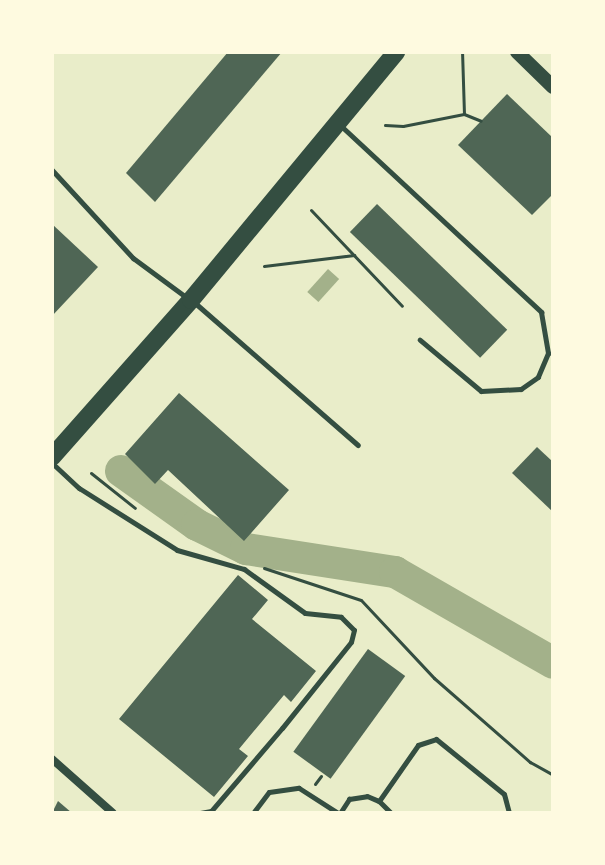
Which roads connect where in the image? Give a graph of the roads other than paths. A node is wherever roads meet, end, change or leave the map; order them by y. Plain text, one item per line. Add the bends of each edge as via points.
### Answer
1 (396, 52) edge
2 (517, 52) edge
3 (553, 87) edge
4 (339, 124) junction
5 (52, 170) edge
6 (191, 300) junction
7 (420, 340) dead end
8 (358, 445) dead end
9 (52, 460) edge
10 (52, 759) edge
11 (379, 801) junction
12 (113, 813) edge
13 (200, 813) edge
14 (253, 813) edge
15 (339, 813) edge
16 (391, 813) edge
17 (509, 813) edge

1 - 4 main road
2 - 3 street
4 - 6 main road
4 - 7 lane via 541,312 548,353 538,377 521,389 481,391
5 - 6 lane via 133,258
6 - 8 lane
6 - 9 main road
9 - 13 lane via 79,488 177,550 244,569 305,613 341,617 354,630 351,642 282,728 211,811
10 - 12 street
11 - 15 lane via 367,796 349,799
11 - 16 lane
11 - 17 lane via 418,745 436,739 504,794
14 - 15 lane via 269,792 299,788

